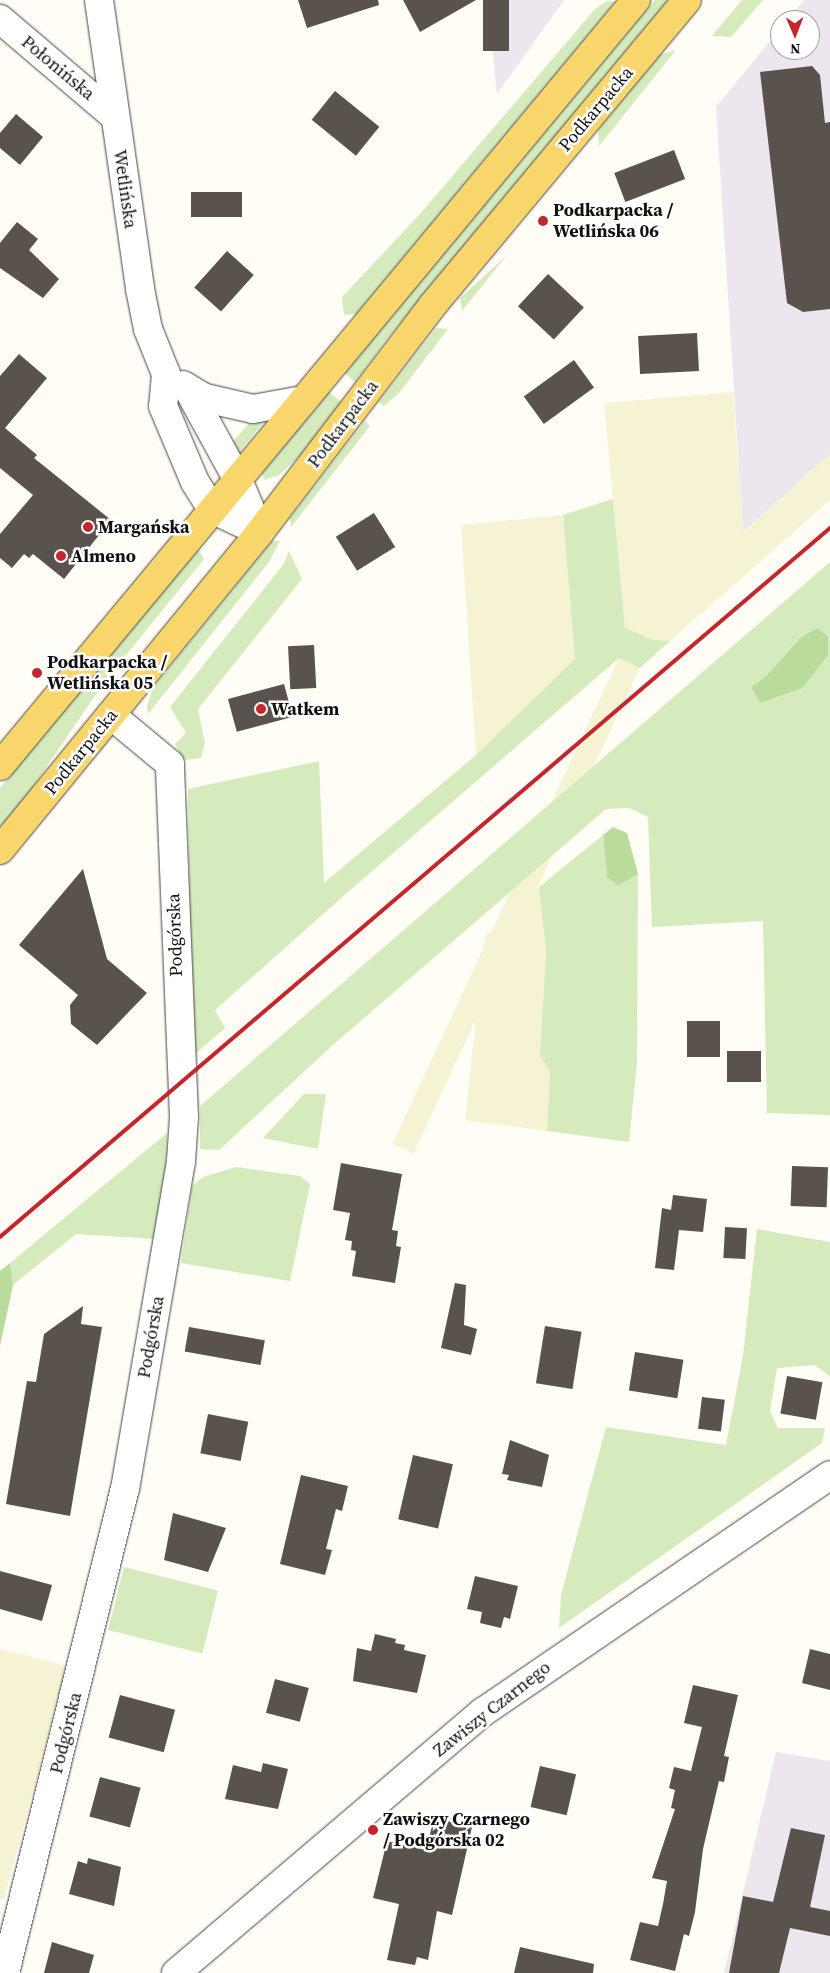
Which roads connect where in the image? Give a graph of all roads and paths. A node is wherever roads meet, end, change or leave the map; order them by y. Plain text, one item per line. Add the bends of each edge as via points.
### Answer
1 (99, 0) edge
2 (636, 0) edge
3 (687, 0) edge
4 (0, 19) edge
5 (115, 117) junction
6 (166, 374) junction
7 (188, 389) junction
8 (303, 400) junction
9 (238, 480) junction
10 (212, 509) junction
11 (260, 532) junction
12 (111, 715) junction
13 (0, 766) edge
14 (0, 850) edge
15 (830, 1474) edge
16 (5, 1973) edge
17 (176, 1973) edge

1 - 5 street, Wetlińska
2 - 8 main road
3 - 11 main road, Podkarpacka via 432,306
4 - 5 street, Połonińska
5 - 6 street, Wetlińska via 140,289 148,329
6 - 7 street
6 - 10 street, Wetlińska via 163,406 195,482
7 - 8 street via 205,398 253,408 275,408
7 - 9 street
8 - 9 main road
9 - 10 main road
9 - 11 street
10 - 11 street
10 - 13 main road
11 - 12 main road, Podkarpacka
12 - 14 main road, Podkarpacka
12 - 16 street, Podgórska via 170,764 184,1117 181,1161 125,1489
15 - 17 street, Zawiszy Czarnego via 483,1712

